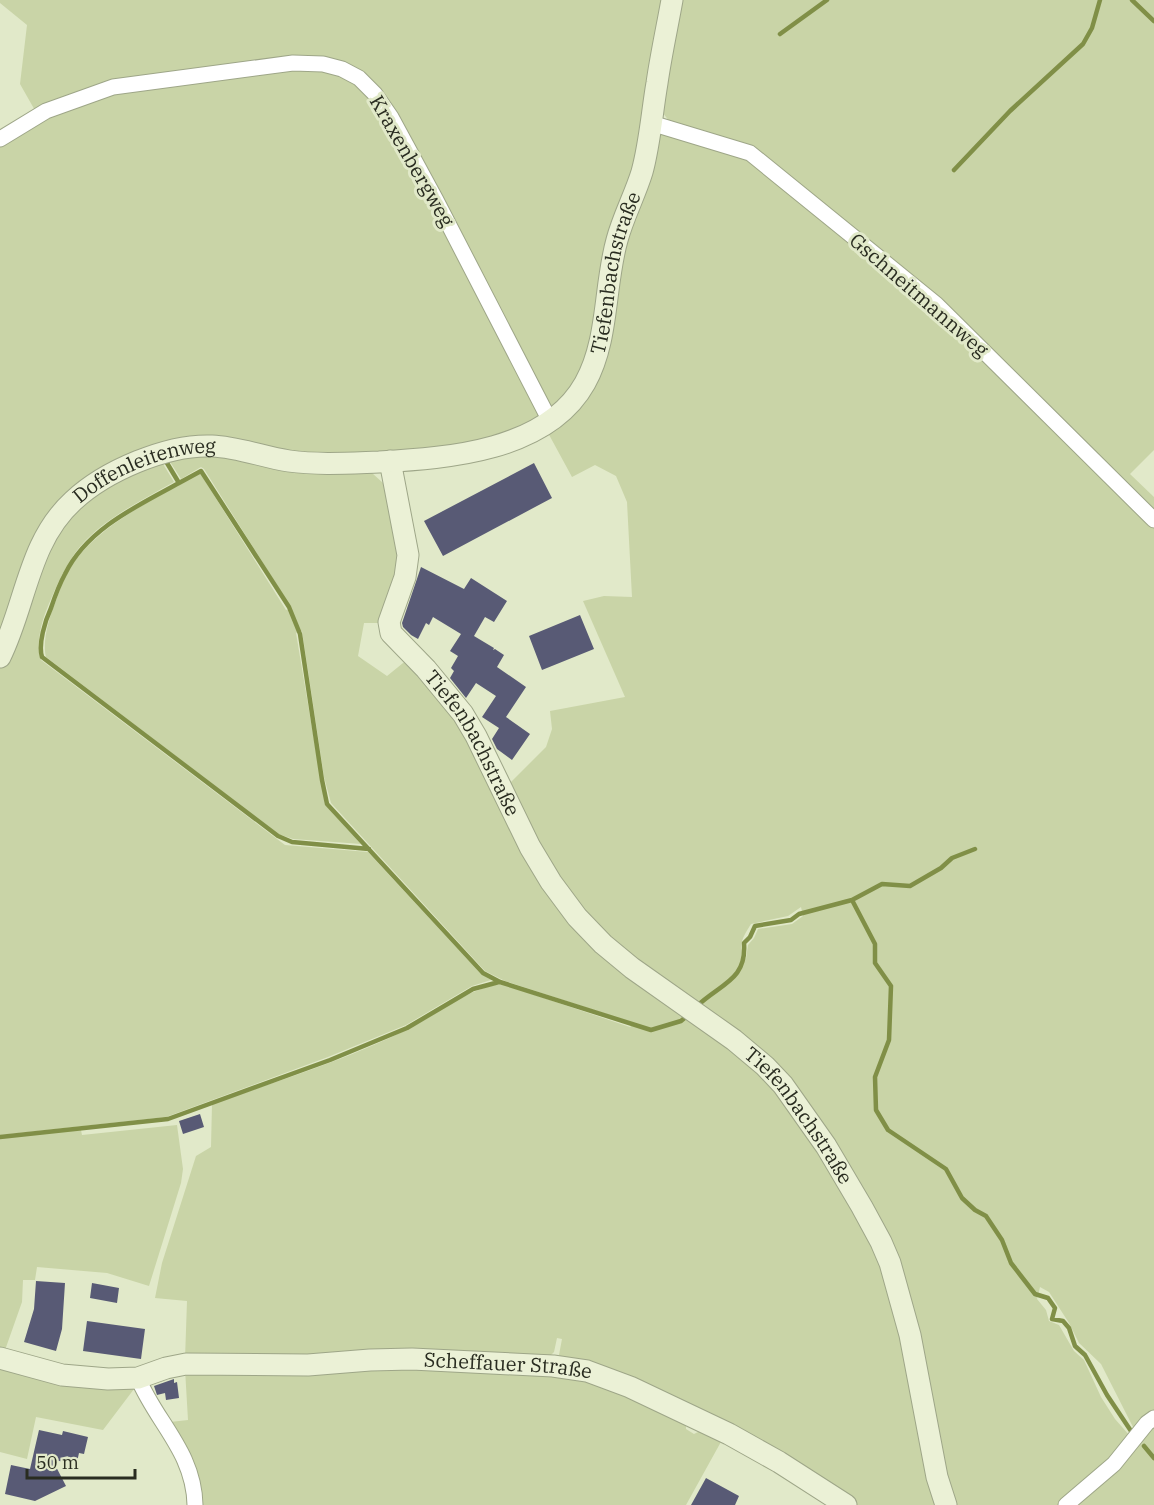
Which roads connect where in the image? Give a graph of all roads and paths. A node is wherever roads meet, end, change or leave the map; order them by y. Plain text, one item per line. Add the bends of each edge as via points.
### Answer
1 (672, 0) edge
2 (651, 123) junction
3 (0, 139) edge
4 (550, 421) junction
5 (390, 461) junction
6 (1154, 520) edge
7 (0, 657) edge
8 (0, 1358) edge
9 (138, 1378) junction
10 (1154, 1418) edge
11 (195, 1505) edge
12 (846, 1505) edge
13 (946, 1505) edge
14 (1066, 1505) edge

1 - 2 street, Tiefenbachstraße
2 - 4 street, Tiefenbachstraße via 642,171 617,241 597,356 585,383
2 - 6 street, Gschneitmannweg via 750,153 936,304
3 - 4 street, Kraxenbergweg via 46,111 113,87 293,63 323,63 359,78 391,117
4 - 5 street, Tiefenbachstraße via 530,434 463,454
5 - 7 street, Doffenleitenweg via 288,461 211,446 170,451 116,472 72,502 48,531 31,564
5 - 13 street, Tiefenbachstraße via 408,555 405,578 389,622 391,633 463,714 530,847 577,917 632,968 765,1066 826,1146 890,1263 910,1335 937,1477
8 - 9 street, Scheffauer Straße via 62,1375
9 - 11 street via 180,1448
9 - 12 street, Scheffauer Straße via 186,1364 308,1365 412,1359 587,1371 630,1386 729,1434
10 - 14 street via 1114,1464

